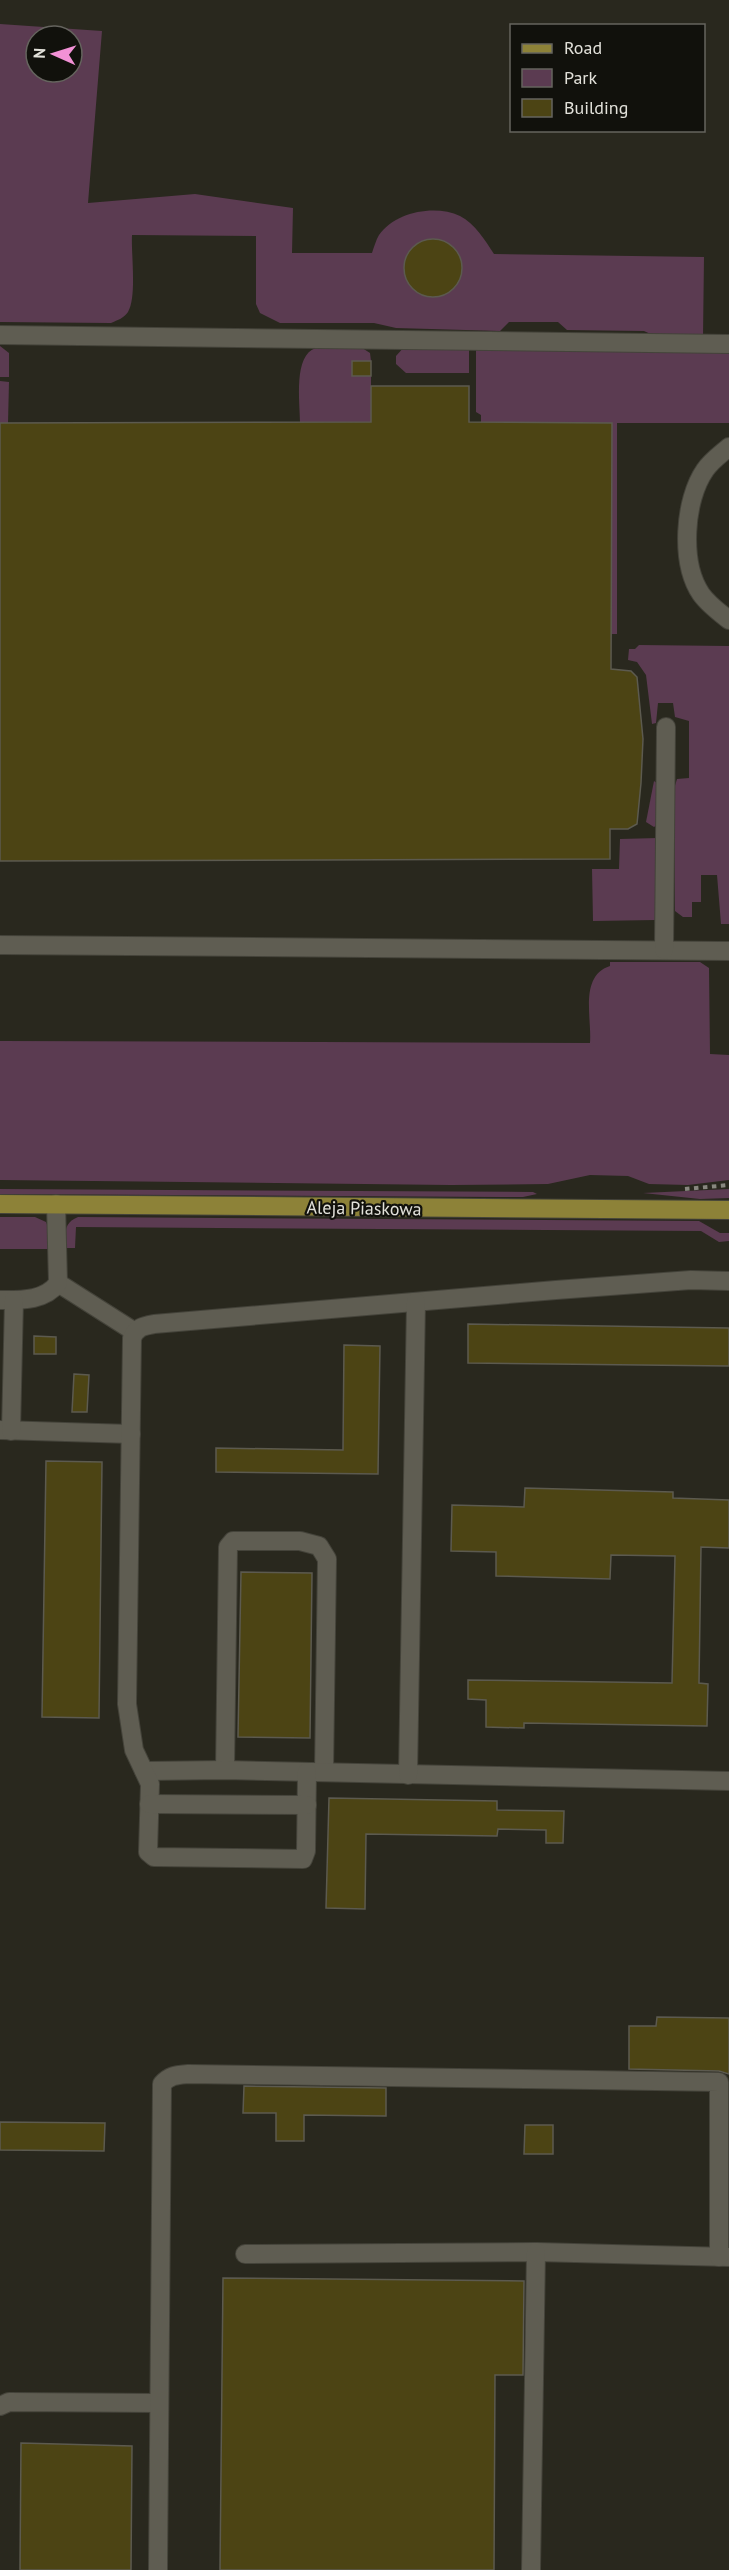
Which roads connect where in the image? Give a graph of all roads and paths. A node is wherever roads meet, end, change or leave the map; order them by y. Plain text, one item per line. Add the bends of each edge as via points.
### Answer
1 (0, 335) edge
2 (729, 344) edge
3 (729, 447) edge
4 (729, 620) edge
5 (666, 727) dead end
6 (0, 945) edge
7 (664, 950) junction
8 (729, 951) edge
9 (0, 1204) edge
10 (56, 1204) junction
11 (729, 1210) edge
12 (729, 1281) edge
13 (58, 1283) junction
14 (7, 1300) edge
15 (416, 1302) junction
16 (135, 1332) junction
17 (5, 1431) edge
18 (131, 1434) junction
19 (225, 1770) junction
20 (144, 1771) junction
21 (315, 1772) junction
22 (408, 1775) junction
23 (729, 1780) edge
24 (149, 1804) junction
25 (307, 1805) junction
26 (536, 2252) junction
27 (245, 2254) dead end
28 (724, 2257) edge
29 (159, 2403) junction
30 (0, 2406) edge
31 (158, 2570) edge
32 (531, 2570) edge

1 - 2 lane
3 - 4 lane via 706,468 693,492 686,526 690,564 701,594
5 - 7 lane
6 - 7 lane
7 - 8 lane
9 - 10 main road, Aleja Piaskowa
10 - 11 main road, Aleja Piaskowa
10 - 13 lane
12 - 15 lane via 691,1280
13 - 14 lane via 52,1292 34,1298
13 - 16 lane
14 - 17 lane
15 - 16 lane via 154,1324
15 - 22 lane
16 - 18 lane
17 - 18 lane
18 - 20 lane via 127,1704 134,1750
19 - 20 lane
19 - 21 lane
19 - 21 lane via 228,1546 233,1541 300,1541 319,1546 327,1559
20 - 24 lane via 150,1784
21 - 22 lane
21 - 25 lane
22 - 23 lane
24 - 25 lane
24 - 25 lane via 151,1856 291,1860 306,1857
26 - 27 lane
26 - 28 lane
26 - 32 lane
28 - 29 lane via 719,2082 175,2075 162,2084
29 - 30 lane via 9,2402
29 - 31 lane

